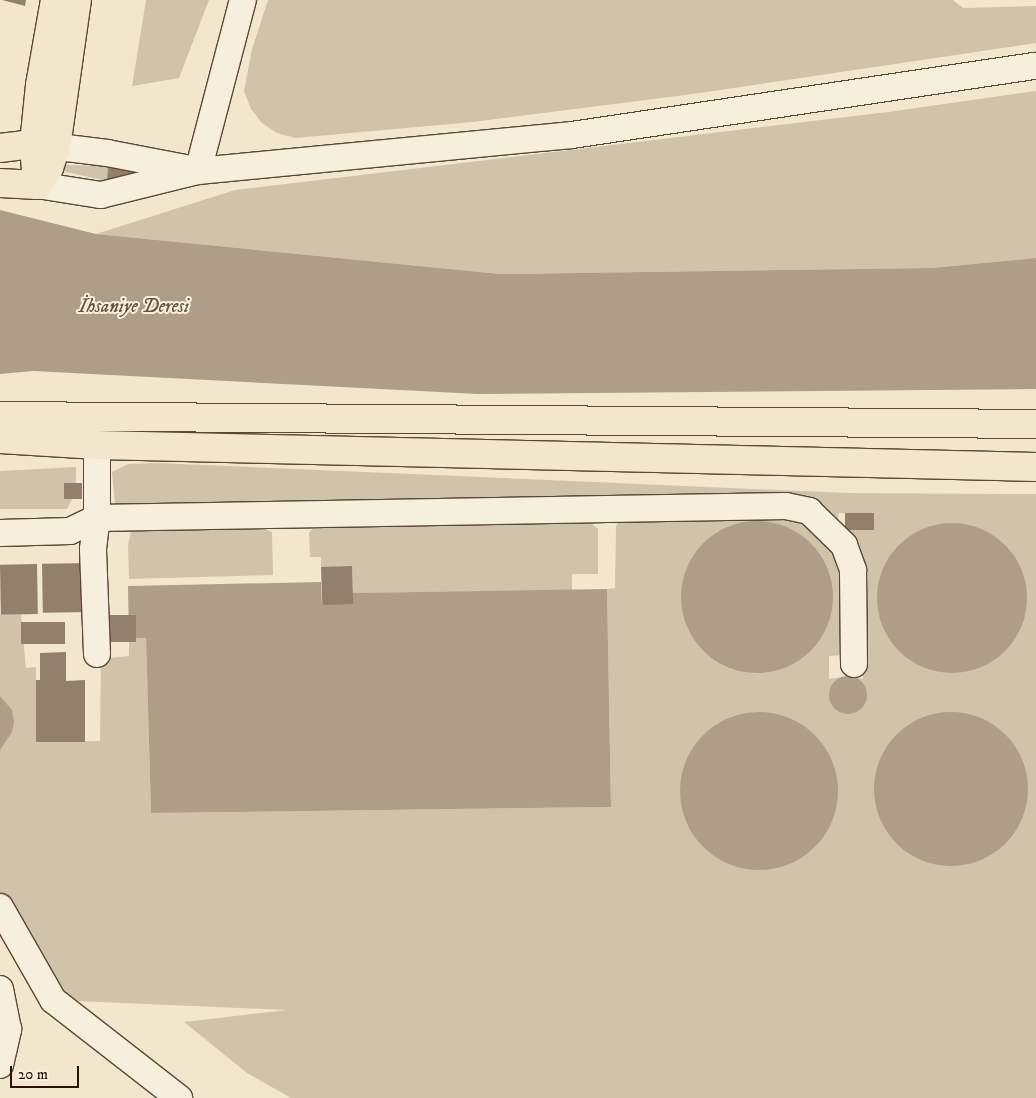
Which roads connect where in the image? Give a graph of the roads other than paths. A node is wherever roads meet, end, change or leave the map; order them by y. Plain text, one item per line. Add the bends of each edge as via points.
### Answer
1 (55, 0) edge
2 (77, 0) edge
3 (243, 0) edge
4 (1036, 66) edge
5 (45, 146) junction
6 (0, 148) edge
7 (198, 171) junction
8 (0, 183) edge
9 (37, 185) junction
10 (0, 416) edge
11 (1036, 424) edge
12 (0, 439) edge
13 (97, 445) junction
14 (1036, 468) edge
15 (97, 518) junction
16 (0, 533) edge
17 (97, 654) dead end
18 (854, 664) dead end
19 (0, 907) edge
20 (0, 988) edge
21 (4, 1028) edge
22 (0, 1065) edge
23 (179, 1098) edge

1 - 5 main road via 40,85
2 - 5 main road
3 - 7 street
4 - 7 street via 572,135
5 - 6 main road
5 - 7 street via 106,153
5 - 9 main road
7 - 9 street via 101,195
8 - 9 main road
10 - 11 main road
12 - 13 main road
13 - 14 main road
13 - 15 street
15 - 16 street via 70,531
15 - 17 street via 93,549
15 - 18 street via 786,506 808,511 844,545 854,570
19 - 23 street via 53,1000
20 - 21 street
21 - 22 street

